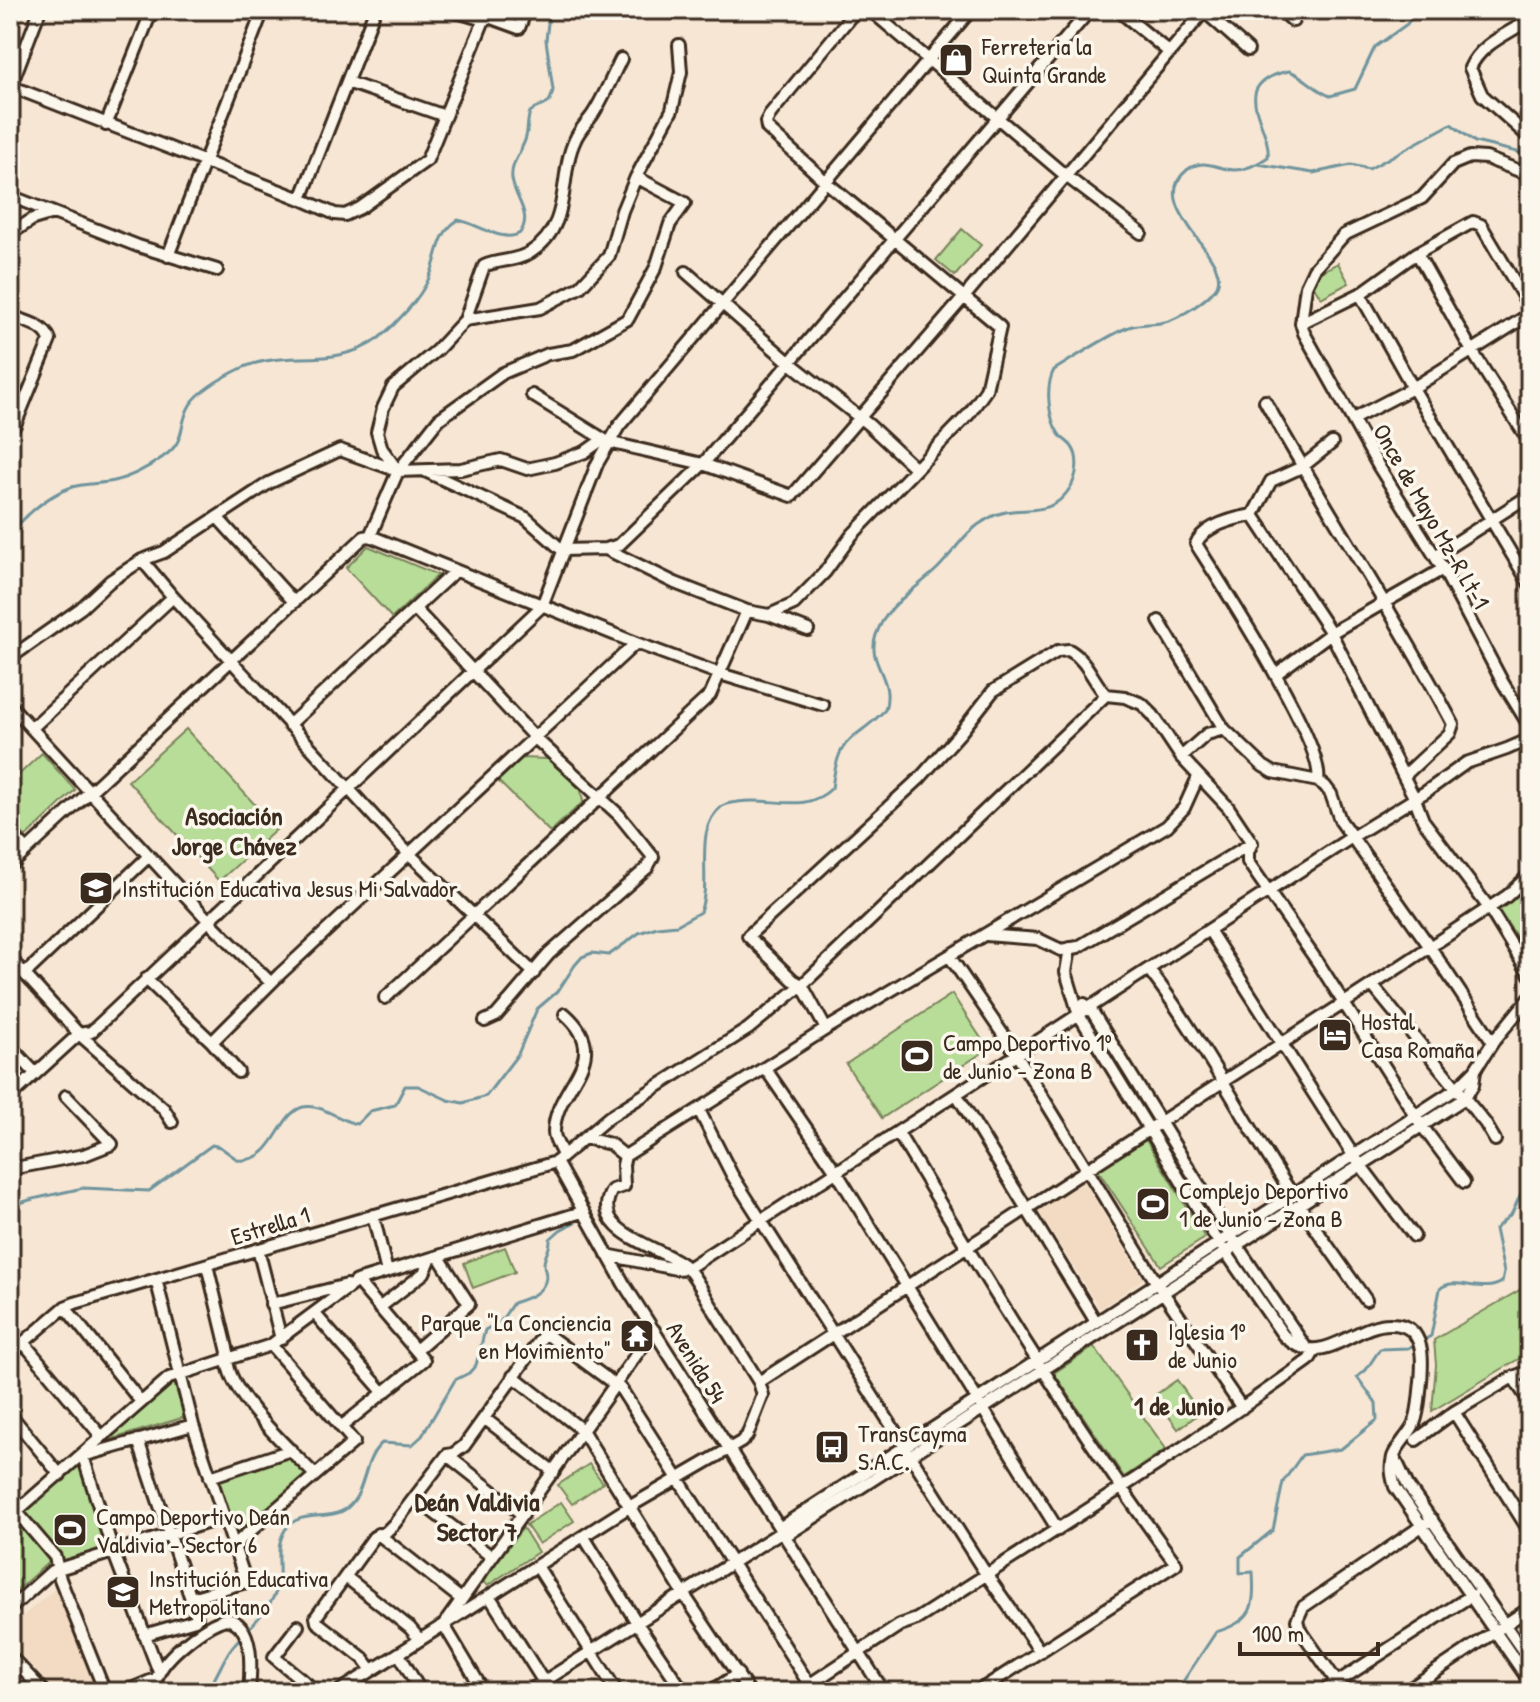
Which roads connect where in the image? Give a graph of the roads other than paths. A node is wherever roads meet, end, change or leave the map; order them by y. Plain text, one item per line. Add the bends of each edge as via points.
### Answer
1 (40, 10) edge
2 (152, 10) edge
3 (263, 10) edge
4 (375, 10) edge
5 (450, 10) edge
6 (526, 10) edge
7 (856, 10) edge
8 (870, 10) edge
9 (971, 10) edge
10 (1090, 10) edge
11 (1118, 10) edge
12 (1205, 10) edge
13 (1281, 10) edge
14 (486, 15) edge
15 (1293, 21) dead end
16 (1529, 23) edge
17 (679, 45) dead end
18 (1248, 50) dead end
19 (1170, 53) junction
20 (621, 59) dead end
21 (927, 60) junction
22 (347, 82) junction
23 (10, 87) edge
24 (445, 116) junction
25 (996, 118) junction
26 (106, 125) junction
27 (1530, 138) edge
28 (204, 163) junction
29 (1530, 175) edge
30 (1066, 176) junction
31 (636, 177) junction
32 (826, 182) junction
33 (10, 196) edge
34 (301, 199) junction
35 (53, 213) junction
36 (1141, 233) dead end
37 (10, 234) edge
38 (895, 239) junction
39 (1417, 253) junction
40 (168, 256) junction
41 (217, 270) dead end
42 (686, 272) dead end
43 (1360, 294) junction
44 (965, 296) junction
45 (722, 303) junction
46 (1530, 311) edge
47 (10, 316) edge
48 (465, 320) junction
49 (1301, 323) junction
50 (1472, 351) junction
51 (789, 362) junction
52 (1413, 388) junction
53 (532, 395) dead end
54 (1265, 401) dead end
55 (860, 418) junction
56 (1353, 419) junction
57 (12, 424) edge
58 (25, 433) dead end
59 (608, 442) junction
60 (1332, 443) dead end
61 (1530, 443) edge
62 (703, 464) junction
63 (1302, 467) junction
64 (915, 468) junction
65 (398, 471) junction
66 (423, 471) junction
67 (1530, 495) edge
68 (1253, 515) junction
69 (217, 517) junction
70 (1491, 521) junction
71 (370, 536) junction
72 (606, 549) junction
73 (562, 550) junction
74 (1435, 556) junction
75 (142, 560) junction
76 (1443, 569) junction
77 (455, 571) junction
78 (1530, 585) edge
79 (173, 597) junction
80 (1385, 601) junction
81 (294, 602) junction
82 (542, 606) junction
83 (415, 609) junction
84 (747, 611) junction
85 (769, 615) junction
86 (1159, 621) dead end
87 (808, 630) dead end
88 (1331, 633) junction
89 (636, 643) junction
90 (10, 658) edge
91 (231, 660) junction
92 (472, 673) junction
93 (720, 674) junction
94 (1276, 674) junction
95 (1106, 695) junction
96 (10, 705) edge
97 (823, 705) dead end
98 (289, 725) junction
99 (1530, 727) edge
100 (32, 728) junction
101 (1224, 729) junction
102 (534, 737) junction
103 (1530, 739) edge
104 (1181, 757) junction
105 (1404, 776) junction
106 (1198, 777) junction
107 (1318, 781) junction
108 (348, 789) junction
109 (89, 791) junction
110 (599, 798) junction
111 (1415, 799) junction
112 (10, 832) edge
113 (1352, 837) junction
114 (1252, 843) junction
115 (27, 850) junction
116 (408, 853) junction
117 (149, 856) junction
118 (10, 866) edge
119 (1530, 874) edge
120 (1268, 892) junction
121 (1489, 908) junction
122 (473, 915) junction
123 (208, 920) junction
124 (1209, 930) junction
125 (985, 935) junction
126 (1430, 947) junction
127 (1070, 948) junction
128 (950, 957) junction
129 (10, 958) edge
130 (1149, 970) junction
131 (534, 973) junction
132 (25, 974) junction
133 (1530, 975) edge
134 (146, 979) junction
135 (271, 983) junction
136 (802, 985) junction
137 (1372, 985) junction
138 (1075, 997) junction
139 (1530, 997) edge
140 (385, 998) dead end
141 (1342, 1003) junction
142 (1090, 1008) junction
143 (565, 1014) dead end
144 (1079, 1015) junction
145 (485, 1021) dead end
146 (826, 1029) junction
147 (79, 1034) junction
148 (212, 1042) junction
149 (1281, 1042) junction
150 (1493, 1042) junction
151 (10, 1046) edge
152 (1017, 1055) junction
153 (765, 1068) junction
154 (1475, 1070) junction
155 (238, 1072) dead end
156 (35, 1073) junction
157 (1222, 1080) junction
158 (1456, 1089) junction
159 (957, 1095) junction
160 (66, 1096) dead end
161 (10, 1097) edge
162 (1465, 1098) junction
163 (699, 1110) junction
164 (1416, 1115) junction
165 (172, 1122) dead end
166 (1160, 1122) junction
167 (1422, 1126) junction
168 (1149, 1129) junction
169 (898, 1133) junction
170 (586, 1138) junction
171 (1495, 1140) dead end
172 (1353, 1155) junction
173 (625, 1156) junction
174 (560, 1158) junction
175 (1361, 1166) junction
176 (10, 1169) edge
177 (1086, 1169) junction
178 (837, 1173) junction
179 (1464, 1182) dead end
180 (1292, 1194) junction
181 (1299, 1205) junction
182 (1027, 1208) junction
183 (582, 1212) junction
184 (373, 1215) junction
185 (763, 1220) junction
186 (1414, 1236) dead end
187 (1233, 1240) junction
188 (1218, 1242) junction
189 (966, 1247) junction
190 (258, 1249) junction
191 (1226, 1253) junction
192 (607, 1255) junction
193 (434, 1258) junction
194 (207, 1265) junction
195 (688, 1268) junction
196 (387, 1272) junction
197 (156, 1279) junction
198 (1156, 1282) junction
199 (353, 1283) junction
200 (907, 1286) junction
201 (1163, 1292) junction
202 (1366, 1300) dead end
203 (271, 1304) junction
204 (65, 1307) junction
205 (379, 1308) junction
206 (315, 1314) junction
207 (1096, 1322) junction
208 (654, 1330) junction
209 (834, 1334) junction
210 (23, 1342) junction
211 (276, 1342) junction
212 (1310, 1349) junction
213 (416, 1350) junction
214 (10, 1354) edge
215 (226, 1359) junction
216 (1036, 1360) junction
217 (1042, 1371) junction
218 (1530, 1371) edge
219 (178, 1374) junction
220 (513, 1376) junction
221 (1513, 1377) junction
222 (759, 1382) junction
223 (615, 1385) junction
224 (384, 1393) junction
225 (976, 1400) junction
226 (141, 1402) junction
227 (1530, 1403) edge
228 (1242, 1408) junction
229 (983, 1410) junction
230 (1454, 1412) junction
231 (10, 1414) edge
232 (484, 1418) junction
233 (193, 1425) junction
234 (341, 1427) junction
235 (582, 1430) junction
236 (101, 1436) junction
237 (138, 1440) junction
238 (1416, 1440) dead end
239 (904, 1446) junction
240 (727, 1448) junction
241 (291, 1450) junction
242 (447, 1455) junction
243 (83, 1456) junction
244 (910, 1457) junction
245 (554, 1472) junction
246 (60, 1475) junction
247 (315, 1475) junction
248 (210, 1477) junction
249 (677, 1478) junction
250 (1120, 1489) junction
251 (10, 1496) edge
252 (415, 1498) junction
253 (629, 1507) junction
254 (15, 1512) edge
255 (523, 1515) junction
256 (225, 1517) junction
257 (1427, 1522) junction
258 (1058, 1530) junction
259 (781, 1532) junction
260 (1530, 1532) edge
261 (378, 1534) junction
262 (168, 1535) junction
263 (584, 1537) junction
264 (234, 1545) junction
265 (113, 1551) junction
266 (492, 1557) junction
267 (730, 1563) junction
268 (537, 1566) junction
269 (59, 1569) junction
270 (986, 1574) junction
271 (346, 1577) junction
272 (1480, 1589) junction
273 (683, 1593) junction
274 (490, 1597) junction
275 (1468, 1597) junction
276 (191, 1598) junction
277 (461, 1599) junction
278 (1530, 1608) edge
279 (10, 1609) edge
280 (637, 1623) junction
281 (1504, 1624) junction
282 (444, 1625) junction
283 (298, 1626) dead end
284 (1494, 1631) junction
285 (144, 1635) junction
286 (420, 1640) junction
287 (1039, 1650) junction
288 (590, 1652) junction
289 (399, 1654) junction
290 (858, 1654) junction
291 (10, 1656) edge
292 (1530, 1661) edge
293 (372, 1670) junction
294 (159, 1672) junction
295 (738, 1674) junction
296 (1336, 1681) junction
297 (1530, 1682) edge
298 (546, 1687) edge
299 (353, 1688) edge
300 (811, 1688) edge
301 (44, 1692) edge
302 (105, 1692) edge
303 (124, 1692) edge
304 (249, 1692) edge
305 (317, 1692) edge
306 (338, 1692) edge
307 (421, 1692) edge
308 (484, 1692) edge
309 (527, 1692) edge
310 (617, 1692) edge
311 (684, 1692) edge
312 (710, 1692) edge
313 (749, 1692) edge
314 (798, 1692) edge
315 (884, 1692) edge
316 (977, 1692) edge
317 (1322, 1692) edge
318 (1344, 1692) edge
319 (1405, 1692) edge

1 - 23 street
2 - 26 street
3 - 28 street
4 - 22 street
5 - 14 street
6 - 14 street via 519,28
7 - 32 street via 766,122 775,137
8 - 21 street
9 - 21 street
10 - 25 street
11 - 19 street
12 - 18 street
12 - 19 street
13 - 15 street
14 - 24 street
16 - 27 street via 1491,42 1470,68 1482,95
17 - 31 street via 681,72 672,110
19 - 30 street
20 - 48 street via 574,140 556,221 531,252 484,266
21 - 25 street
21 - 32 street
22 - 24 street
22 - 34 street
23 - 26 street
24 - 34 street via 427,160 360,208 339,215
25 - 30 street
25 - 38 street
26 - 28 street
28 - 34 street
28 - 40 street
29 - 49 street via 1486,158 1453,164 1422,198 1344,235 1314,269
30 - 36 street
30 - 44 street
31 - 48 street via 609,256 580,287 540,308
31 - 65 street via 685,203 670,224 656,267 628,319 573,350 548,354 503,373 439,419
32 - 38 street
32 - 45 street
33 - 35 street
35 - 37 street
35 - 40 street
38 - 44 street
38 - 51 street
39 - 43 street
39 - 46 street via 1473,222 1481,225
39 - 50 street
40 - 41 street
42 - 45 street
43 - 49 street
43 - 52 street
44 - 55 street
44 - 64 street via 1000,327 986,390 951,435
45 - 51 street
45 - 59 street
46 - 50 street
47 - 57 street via 42,329 50,340
48 - 65 street via 393,387 383,408 377,432
49 - 56 street, Once de Mayo Mz-R Lt-1
50 - 52 street
50 - 61 street
51 - 55 street
51 - 62 street
52 - 56 street
52 - 70 street
53 - 59 street
54 - 63 street
55 - 62 street via 792,496
55 - 64 street
56 - 74 street, Once de Mayo Mz-R Lt-1
57 - 58 street
59 - 62 street
59 - 66 street via 527,469 501,460
59 - 73 street
60 - 63 street
62 - 72 street via 619,545
63 - 68 street via 1271,481
63 - 80 street
64 - 85 street via 794,604
65 - 66 street
65 - 69 street via 340,450 269,483
65 - 71 street
66 - 73 street via 526,518
67 - 70 street
68 - 88 street
68 - 94 street via 1226,522 1196,544
69 - 75 street via 164,552
69 - 81 street
70 - 74 street
70 - 78 street
71 - 77 street
71 - 81 street
72 - 73 street
72 - 84 street
73 - 82 street
74 - 76 street, Once de Mayo Mz-R Lt-1
75 - 79 street
75 - 90 street
76 - 80 street
76 - 99 street, Once de Mayo Mz-R Lt-1
77 - 82 street
77 - 83 street
79 - 91 street
79 - 100 street
80 - 88 street
80 - 105 street via 1453,724
81 - 91 street
82 - 89 street
82 - 92 street
83 - 92 street
83 - 98 street
84 - 85 street
84 - 93 street
85 - 87 street
86 - 101 street
88 - 94 street
88 - 105 street
89 - 93 street
89 - 102 street
91 - 98 street
91 - 109 street
92 - 102 street
92 - 108 street
93 - 97 street
93 - 110 street via 710,695
94 - 107 street via 1311,746
95 - 104 street via 1142,704
95 - 136 street
95 - 136 street via 1086,664 1069,650 1058,651 993,691 920,778 748,936
96 - 100 street
98 - 108 street
100 - 109 street
101 - 104 street via 1207,734
101 - 107 street via 1273,772
102 - 110 street
102 - 116 street
103 - 111 street via 1466,763
104 - 106 street
105 - 111 street
106 - 114 street via 1228,807
106 - 125 street via 1184,808 1167,826
107 - 113 street via 1331,794
108 - 116 street
108 - 123 street
109 - 115 street
109 - 117 street
110 - 122 street
110 - 131 street via 653,857 652,864
111 - 113 street
111 - 121 street via 1423,820
112 - 115 street
113 - 120 street
113 - 126 street
114 - 120 street via 1248,862
114 - 127 street
115 - 118 street
116 - 122 street
116 - 135 street
117 - 123 street
117 - 132 street
119 - 121 street
120 - 124 street
120 - 141 street
121 - 126 street
121 - 133 street
122 - 131 street
122 - 140 street
123 - 134 street
123 - 135 street
124 - 130 street
124 - 149 street
125 - 127 street via 1038,939 1061,950
125 - 128 street
126 - 137 street
126 - 150 street
127 - 138 street via 1066,972
128 - 146 street
128 - 152 street
129 - 132 street
130 - 142 street
130 - 157 street
131 - 145 street via 496,1016
132 - 147 street
134 - 147 street via 91,1032
134 - 148 street
135 - 148 street
136 - 146 street
136 - 170 street via 748,1029 609,1117
137 - 141 street
137 - 158 street
138 - 142 street
138 - 144 street
139 - 150 street
141 - 149 street
141 - 164 street
142 - 144 street
142 - 166 street
143 - 174 street via 581,1029 585,1044 555,1127
144 - 152 street
144 - 168 street
146 - 153 street
147 - 156 street
147 - 165 street
148 - 155 street
149 - 157 street
149 - 172 street
150 - 154 street
151 - 156 street
152 - 159 street
152 - 177 street
153 - 163 street
153 - 178 street
154 - 158 street
154 - 162 street
156 - 161 street
157 - 166 street
157 - 180 street
158 - 162 street
158 - 164 street
159 - 169 street
159 - 182 street
160 - 176 street via 112,1144 84,1155
162 - 167 street
162 - 171 street
163 - 173 street
163 - 185 street via 732,1175
164 - 167 street
164 - 172 street
166 - 168 street
166 - 187 street
167 - 175 street
167 - 179 street
168 - 177 street
168 - 188 street
169 - 178 street
169 - 189 street
170 - 173 street via 610,1144
170 - 174 street
172 - 175 street
172 - 180 street
173 - 195 street via 624,1186 609,1194 609,1214 626,1234
174 - 183 street, Avenida 54
174 - 184 street, Estrella 1
175 - 181 street
175 - 186 street
177 - 182 street
177 - 198 street
178 - 185 street
178 - 200 street
180 - 187 street
181 - 187 street
181 - 202 street
182 - 189 street
182 - 207 street
183 - 192 street, Avenida 54
183 - 193 street
184 - 190 street, Estrella 1
184 - 196 street
185 - 195 street
185 - 209 street
187 - 188 street
187 - 191 street
187 - 212 street
188 - 191 street
188 - 198 street
189 - 200 street
189 - 216 street
190 - 194 street, Estrella 1
190 - 203 street
191 - 201 street
191 - 212 street via 1283,1335
192 - 195 street
192 - 208 street, Avenida 54
193 - 196 street
193 - 205 street via 424,1273
193 - 213 street via 469,1304
194 - 197 street, Estrella 1
194 - 215 street
195 - 222 street
196 - 199 street
197 - 204 street, Estrella 1
197 - 219 street
198 - 201 street
198 - 207 street
199 - 203 street
199 - 205 street
199 - 206 street
200 - 209 street
200 - 225 street
201 - 217 street
201 - 228 street
203 - 211 street
204 - 210 street, Estrella 1
204 - 226 street
205 - 213 street
206 - 211 street
206 - 224 street
207 - 216 street
208 - 223 street
208 - 240 street, Avenida 54
209 - 222 street
209 - 239 street
210 - 214 street, Estrella 1
210 - 236 street
211 - 215 street
211 - 234 street
212 - 228 street via 1309,1360
212 - 257 street via 1384,1323 1398,1324 1418,1341 1423,1354 1414,1424 1394,1456
213 - 224 street via 424,1360
215 - 219 street
215 - 241 street via 235,1388
216 - 217 street
216 - 225 street
217 - 229 street
217 - 250 street
218 - 221 street
219 - 226 street
219 - 233 street
220 - 223 street via 545,1333
220 - 232 street
220 - 235 street
221 - 227 street
221 - 230 street
222 - 240 street via 763,1395 747,1436
223 - 235 street
223 - 249 street
224 - 234 street
225 - 229 street
225 - 239 street
226 - 236 street
228 - 250 street
229 - 244 street
229 - 258 street
230 - 238 street
230 - 260 street
231 - 246 street
232 - 242 street via 464,1446
232 - 245 street
233 - 237 street
233 - 248 street
234 - 247 street via 354,1442
235 - 245 street
235 - 253 street
236 - 243 street
237 - 243 street
237 - 262 street
239 - 244 street
239 - 259 street via 784,1525
240 - 249 street
240 - 259 street, Avenida 54
241 - 247 street
241 - 248 street
242 - 252 street
242 - 255 street
243 - 246 street
243 - 265 street
244 - 259 street via 790,1533
244 - 270 street
245 - 255 street
246 - 254 street
247 - 264 street
248 - 256 street
249 - 253 street
249 - 267 street
250 - 258 street
250 - 287 street via 1176,1564
251 - 254 street
252 - 261 street via 386,1532
252 - 266 street
253 - 263 street
253 - 273 street
254 - 269 street via 55,1557
255 - 266 street
256 - 262 street
256 - 264 street
257 - 272 street
257 - 275 street
257 - 296 street via 1299,1613 1299,1628
258 - 270 street
259 - 267 street
259 - 290 street, Avenida 54
261 - 271 street
261 - 277 street
262 - 265 street
262 - 276 street
263 - 268 street
263 - 280 street
264 - 276 street via 246,1582
265 - 269 street
265 - 285 street
266 - 277 street
267 - 273 street
267 - 300 street
268 - 274 street
268 - 288 street
269 - 279 street
269 - 302 street
270 - 287 street
270 - 290 street
271 - 286 street
271 - 293 street via 315,1620
272 - 275 street
272 - 281 street
273 - 280 street
273 - 295 street
274 - 282 street
274 - 298 street
275 - 284 street
275 - 296 street
276 - 285 street via 195,1620
277 - 282 street
278 - 281 street
280 - 288 street
280 - 311 street
281 - 284 street
281 - 292 street
282 - 286 street
282 - 308 street
283 - 305 street via 274,1657
284 - 297 street
284 - 319 street
285 - 294 street
286 - 289 street
287 - 316 street
288 - 298 street
288 - 310 street
289 - 293 street
289 - 307 street
290 - 300 street
290 - 315 street, Avenida 54
291 - 301 street
293 - 299 street
294 - 303 street via 155,1679
294 - 304 street via 211,1625 231,1619 246,1632
295 - 312 street
295 - 313 street
296 - 317 street
296 - 318 street
298 - 309 street
299 - 306 street
300 - 314 street

